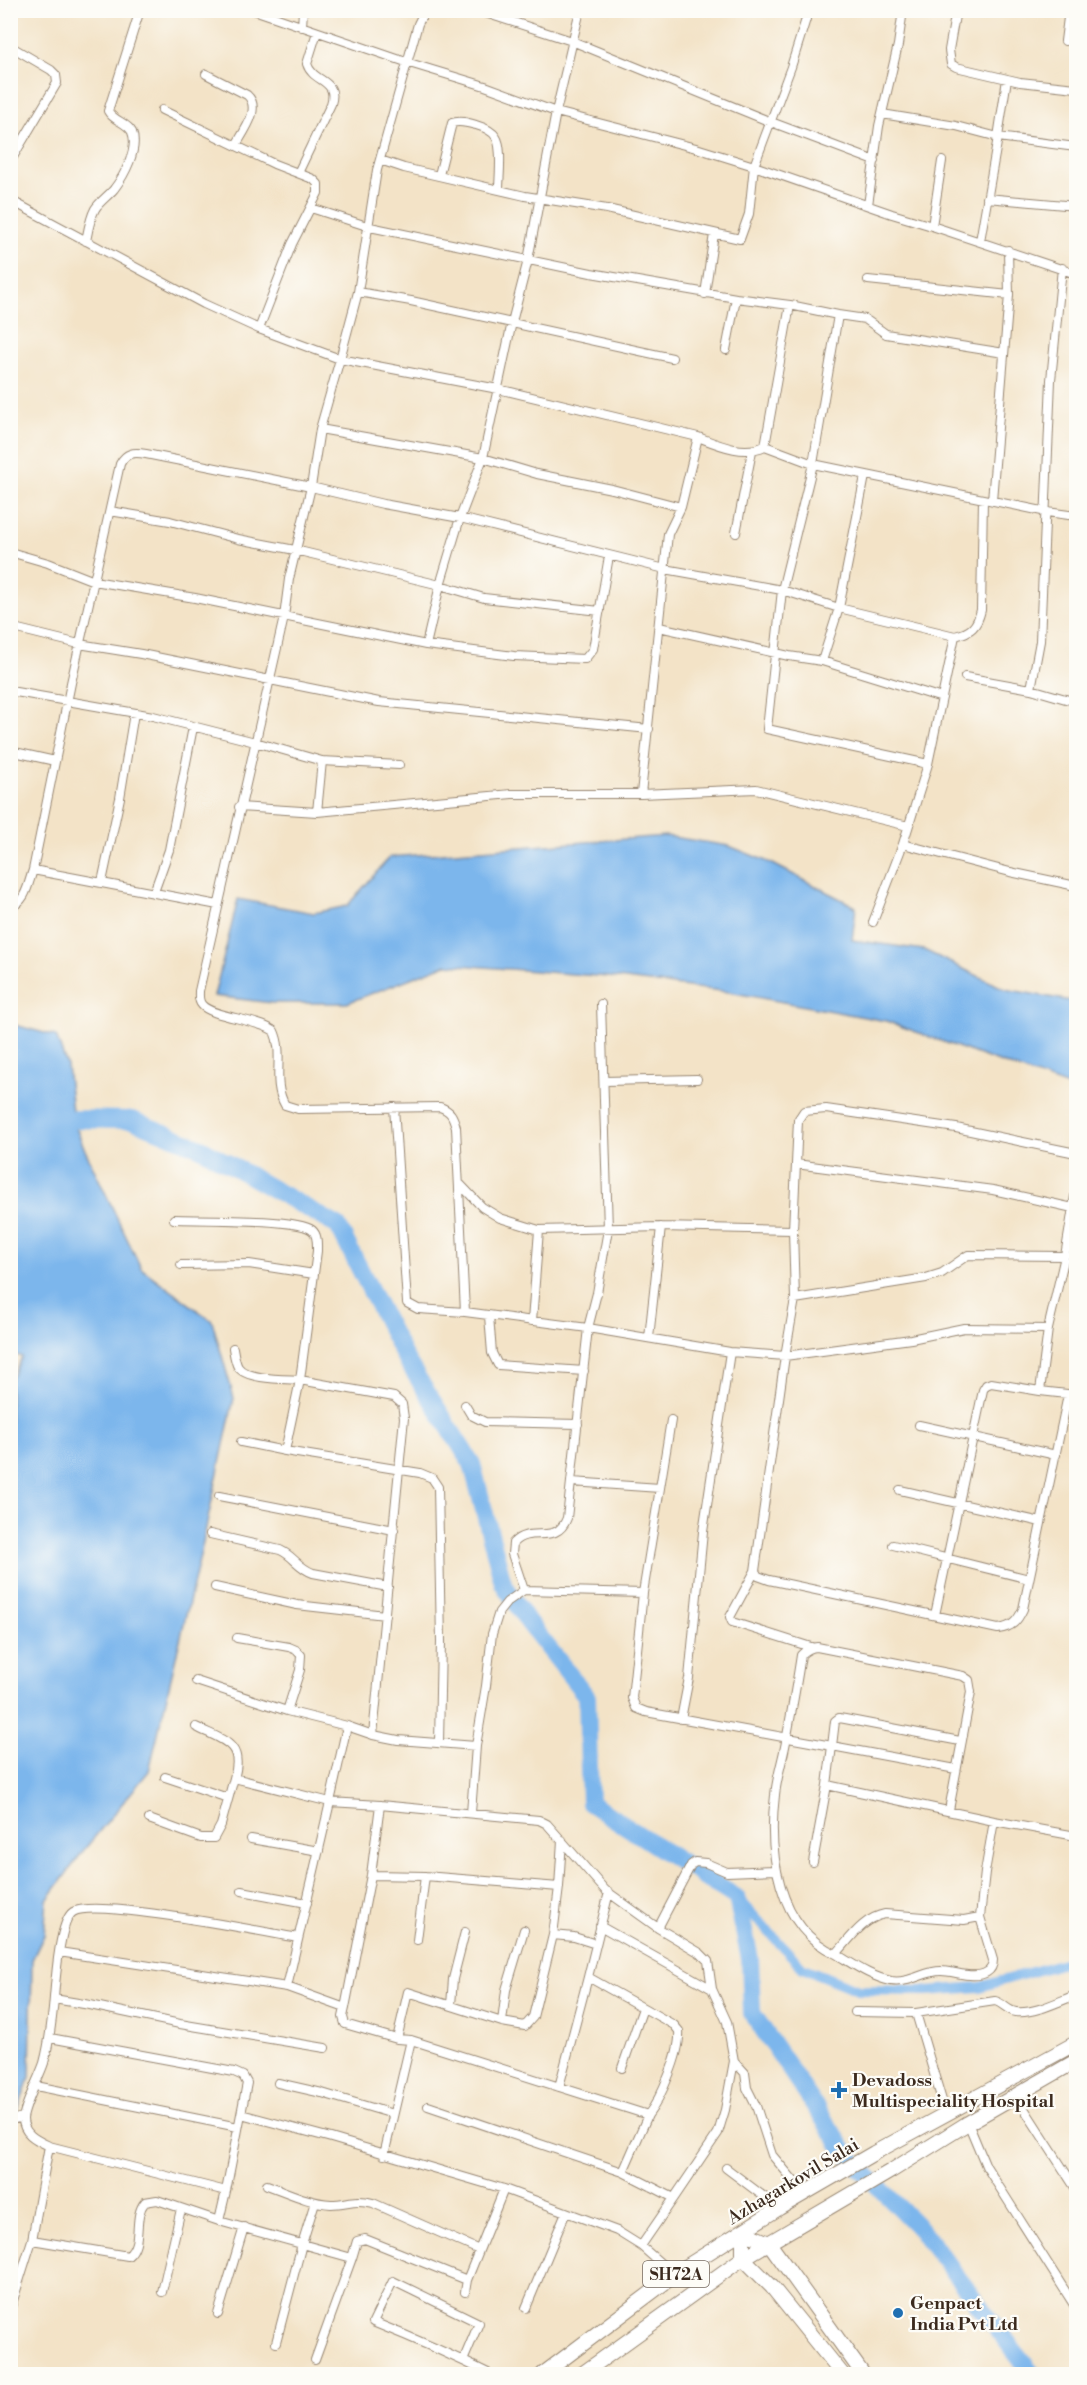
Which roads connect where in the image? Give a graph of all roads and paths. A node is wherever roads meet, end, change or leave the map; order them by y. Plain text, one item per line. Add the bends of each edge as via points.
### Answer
1 (254, 10) edge
2 (303, 10) edge
3 (425, 10) edge
4 (476, 10) edge
5 (580, 10) edge
6 (903, 10) edge
7 (956, 10) edge
8 (1069, 10) edge
9 (139, 11) edge
10 (806, 19) dead end
11 (302, 27) junction
12 (317, 32) junction
13 (572, 41) junction
14 (1065, 41) dead end
15 (10, 46) edge
16 (406, 62) junction
17 (206, 74) dead end
18 (1007, 79) junction
19 (1077, 88) edge
20 (162, 110) dead end
21 (556, 112) junction
22 (882, 114) junction
23 (771, 122) junction
24 (998, 137) junction
25 (236, 145) junction
26 (1077, 147) edge
27 (380, 160) junction
28 (875, 161) junction
29 (942, 161) dead end
30 (10, 162) edge
31 (754, 166) junction
32 (298, 173) junction
33 (439, 175) junction
34 (499, 190) junction
35 (540, 198) junction
36 (987, 198) junction
37 (10, 200) edge
38 (868, 205) junction
39 (1077, 206) edge
40 (310, 208) junction
41 (932, 226) junction
42 (370, 227) junction
43 (714, 234) junction
44 (86, 241) junction
45 (980, 242) junction
46 (1008, 250) junction
47 (528, 260) junction
48 (1062, 268) junction
49 (1077, 274) edge
50 (868, 280) dead end
51 (358, 292) junction
52 (705, 294) junction
53 (1009, 295) junction
54 (736, 298) junction
55 (790, 305) junction
56 (838, 315) junction
57 (512, 322) junction
58 (258, 329) junction
59 (726, 350) dead end
60 (1004, 353) junction
61 (672, 358) dead end
62 (340, 359) junction
63 (498, 388) junction
64 (320, 429) junction
65 (698, 437) junction
66 (765, 446) junction
67 (752, 451) junction
68 (483, 458) junction
69 (813, 464) junction
70 (865, 476) junction
71 (310, 487) junction
72 (987, 500) junction
73 (681, 507) junction
74 (110, 511) junction
75 (1047, 512) junction
76 (1077, 516) edge
77 (460, 518) junction
78 (736, 533) dead end
79 (296, 550) junction
80 (10, 552) edge
81 (609, 556) junction
82 (665, 569) junction
83 (94, 581) junction
84 (440, 585) junction
85 (782, 590) junction
86 (839, 608) junction
87 (600, 611) junction
88 (284, 617) junction
89 (10, 627) edge
90 (659, 627) junction
91 (955, 636) junction
92 (79, 645) junction
93 (426, 645) junction
94 (774, 653) junction
95 (822, 661) junction
96 (965, 677) dead end
97 (268, 679) junction
98 (1031, 689) junction
99 (10, 691) edge
100 (942, 698) junction
101 (1077, 702) edge
102 (67, 703) junction
103 (134, 713) junction
104 (193, 727) junction
105 (649, 729) junction
106 (255, 742) junction
107 (10, 752) edge
108 (55, 761) junction
109 (322, 761) junction
110 (928, 764) junction
111 (399, 765) dead end
112 (641, 794) junction
113 (239, 807) junction
114 (317, 812) junction
115 (908, 826) junction
116 (903, 844) junction
117 (33, 870) junction
118 (102, 882) junction
119 (1077, 886) edge
120 (154, 892) junction
121 (218, 905) junction
122 (10, 907) edge
123 (873, 922) dead end
124 (601, 1004) dead end
125 (697, 1079) dead end
126 (604, 1081) junction
127 (394, 1107) junction
128 (1077, 1153) edge
129 (796, 1164) junction
130 (459, 1183) junction
131 (1077, 1191) edge
132 (1073, 1208) junction
133 (174, 1219) dead end
134 (661, 1227) junction
135 (608, 1229) junction
136 (539, 1230) junction
137 (793, 1230) junction
138 (1065, 1257) junction
139 (181, 1265) dead end
140 (314, 1274) junction
141 (795, 1299) junction
142 (465, 1312) junction
143 (489, 1316) junction
144 (532, 1321) junction
145 (588, 1328) junction
146 (1048, 1329) junction
147 (649, 1338) junction
148 (233, 1348) dead end
149 (730, 1352) junction
150 (784, 1356) junction
151 (584, 1371) junction
152 (300, 1380) junction
153 (1040, 1391) junction
154 (1072, 1395) edge
155 (465, 1406) dead end
156 (671, 1420) dead end
157 (578, 1424) junction
158 (920, 1425) dead end
159 (974, 1436) junction
160 (241, 1442) dead end
161 (285, 1451) junction
162 (1056, 1455) junction
163 (399, 1471) junction
164 (572, 1482) junction
165 (660, 1488) junction
166 (900, 1490) dead end
167 (219, 1496) dead end
168 (959, 1503) junction
169 (1041, 1522) junction
170 (394, 1530) junction
171 (210, 1534) dead end
172 (893, 1545) dead end
173 (947, 1557) junction
174 (755, 1571) junction
175 (1029, 1579) junction
176 (214, 1587) dead end
177 (388, 1587) junction
178 (521, 1592) junction
179 (643, 1593) junction
180 (385, 1615) junction
181 (935, 1615) junction
182 (237, 1638) dead end
183 (811, 1647) junction
184 (196, 1681) dead end
185 (287, 1711) junction
186 (681, 1719) junction
187 (347, 1726) junction
188 (196, 1727) dead end
189 (374, 1735) junction
190 (787, 1739) junction
191 (960, 1741) junction
192 (439, 1743) junction
193 (476, 1746) junction
194 (832, 1746) junction
195 (956, 1769) junction
196 (165, 1777) dead end
197 (234, 1778) junction
198 (828, 1785) junction
199 (228, 1798) junction
200 (330, 1803) junction
201 (380, 1804) junction
202 (949, 1810) junction
203 (471, 1813) junction
204 (149, 1819) dead end
205 (994, 1821) junction
206 (1077, 1836) edge
207 (251, 1839) dead end
208 (562, 1840) junction
209 (319, 1851) junction
210 (813, 1862) dead end
211 (775, 1870) junction
212 (371, 1875) junction
213 (425, 1876) junction
214 (559, 1887) junction
215 (242, 1890) dead end
216 (609, 1892) junction
217 (307, 1903) junction
218 (980, 1917) junction
219 (600, 1926) junction
220 (658, 1928) junction
221 (524, 1930) dead end
222 (465, 1932) dead end
223 (553, 1935) junction
224 (298, 1938) junction
225 (417, 1940) dead end
226 (596, 1944) junction
227 (58, 1952) junction
228 (836, 1954) junction
229 (588, 1977) junction
230 (287, 1987) junction
231 (712, 1989) junction
232 (1077, 1995) edge
233 (54, 1999) junction
234 (451, 2005) junction
235 (345, 2008) junction
236 (643, 2008) junction
237 (855, 2012) dead end
238 (916, 2013) junction
239 (502, 2022) junction
240 (50, 2038) junction
241 (397, 2039) junction
242 (411, 2040) junction
243 (1076, 2045) edge
244 (325, 2048) dead end
245 (734, 2061) junction
246 (1077, 2061) edge
247 (622, 2068) dead end
248 (278, 2083) dead end
249 (36, 2086) junction
250 (558, 2087) junction
251 (1016, 2096) junction
252 (428, 2106) dead end
253 (241, 2114) junction
254 (393, 2114) junction
255 (946, 2114) junction
256 (648, 2115) junction
257 (23, 2117) junction
258 (10, 2120) edge
259 (968, 2123) junction
260 (238, 2127) junction
261 (49, 2146) junction
262 (384, 2155) junction
263 (726, 2168) dead end
264 (623, 2172) junction
265 (267, 2185) dead end
266 (504, 2188) junction
267 (1077, 2189) edge
268 (226, 2192) junction
269 (804, 2193) junction
270 (674, 2198) junction
271 (315, 2202) junction
272 (779, 2208) junction
273 (181, 2209) junction
274 (566, 2212) junction
275 (219, 2221) junction
276 (244, 2228) junction
277 (743, 2232) junction
278 (32, 2240) junction
279 (769, 2243) junction
280 (302, 2244) junction
281 (641, 2246) junction
282 (479, 2250) junction
283 (352, 2258) junction
284 (743, 2258) junction
285 (688, 2265) junction
286 (674, 2275) junction
287 (467, 2280) junction
288 (704, 2285) junction
289 (162, 2292) dead end
290 (465, 2292) dead end
291 (526, 2308) dead end
292 (1077, 2308) edge
293 (10, 2310) edge
294 (218, 2314) dead end
295 (276, 2343) dead end
296 (315, 2360) dead end
297 (463, 2361) junction
298 (490, 2374) edge
299 (543, 2374) edge
300 (582, 2374) edge
301 (842, 2374) edge
302 (862, 2374) edge

1 - 11 street
2 - 11 street
3 - 16 street
4 - 13 street
5 - 13 street
6 - 22 street
7 - 18 street via 949,50 951,64
8 - 14 street
9 - 44 street via 108,111 130,129 133,148 124,173 96,208
10 - 23 street
11 - 12 street
12 - 16 street
12 - 32 street via 307,64 329,86 333,96
13 - 21 street
13 - 23 street
15 - 30 street via 51,70 57,83
16 - 21 street
16 - 27 street
17 - 25 street via 253,99 255,106
18 - 19 street
18 - 24 street
20 - 25 street
21 - 31 street
21 - 35 street
22 - 24 street
22 - 28 street
23 - 28 street
23 - 31 street
24 - 26 street
24 - 36 street
25 - 32 street
27 - 33 street
27 - 42 street
28 - 38 street
29 - 41 street
31 - 38 street
31 - 43 street via 749,214 740,239
32 - 40 street via 318,184
33 - 34 street
33 - 34 street via 453,123 470,123 496,136
34 - 35 street
35 - 43 street
35 - 47 street
36 - 39 street
36 - 45 street
37 - 44 street
38 - 41 street
40 - 42 street
40 - 58 street
41 - 45 street
42 - 47 street
42 - 51 street
43 - 52 street
44 - 58 street
45 - 46 street
46 - 48 street
46 - 53 street
47 - 52 street
47 - 57 street
48 - 49 street
48 - 75 street via 1052,380
50 - 53 street
51 - 57 street
51 - 62 street
52 - 54 street
53 - 60 street
54 - 55 street
54 - 59 street
55 - 56 street
55 - 66 street
56 - 60 street via 865,319 886,334
56 - 69 street
57 - 61 street
57 - 63 street
58 - 62 street
60 - 72 street
62 - 63 street
62 - 64 street
63 - 65 street
63 - 68 street
64 - 68 street
64 - 71 street
65 - 67 street
65 - 73 street
66 - 67 street
66 - 69 street
67 - 78 street
68 - 73 street
68 - 77 street
69 - 70 street
69 - 85 street
70 - 72 street
70 - 86 street
71 - 74 street via 146,454 129,454 120,464
71 - 77 street
71 - 79 street
72 - 75 street
72 - 91 street via 978,623 968,633
73 - 82 street via 668,534
74 - 79 street
74 - 83 street
75 - 76 street
75 - 98 street via 1040,641
77 - 81 street
77 - 84 street
79 - 84 street
79 - 88 street
80 - 83 street
81 - 82 street
81 - 87 street
82 - 85 street
82 - 90 street
83 - 88 street
83 - 92 street
84 - 87 street via 484,598
84 - 93 street
85 - 86 street
85 - 94 street
86 - 91 street
86 - 95 street
87 - 93 street via 593,649 589,656 578,660
88 - 93 street
88 - 97 street
89 - 92 street
90 - 94 street
90 - 105 street
91 - 100 street
92 - 97 street
92 - 102 street
94 - 95 street
94 - 110 street via 767,729
95 - 100 street
96 - 98 street
97 - 105 street via 379,702
97 - 106 street
98 - 101 street
99 - 102 street
100 - 110 street
102 - 103 street
102 - 108 street
103 - 104 street
103 - 118 street
104 - 106 street
104 - 120 street via 169,850
105 - 112 street
106 - 109 street
106 - 113 street
107 - 108 street
108 - 117 street
109 - 111 street
109 - 114 street
110 - 115 street
112 - 114 street via 512,794
112 - 115 street via 756,789
113 - 114 street
113 - 121 street
115 - 116 street
116 - 119 street
116 - 123 street
117 - 118 street
117 - 122 street via 25,895
118 - 120 street
120 - 121 street
121 - 127 street via 199,1000 213,1011 274,1031 278,1043 277,1079 285,1104 298,1108
124 - 126 street
125 - 126 street
126 - 135 street
127 - 130 street via 449,1110 456,1127
127 - 142 street via 407,1303 418,1309
128 - 129 street via 956,1128 814,1108 804,1111 798,1120
129 - 132 street via 993,1190
129 - 137 street
130 - 136 street via 482,1207 500,1218
130 - 142 street
131 - 132 street
132 - 138 street
133 - 140 street via 304,1226 317,1238
134 - 135 street
134 - 137 street
134 - 147 street
135 - 136 street
135 - 145 street
136 - 144 street
137 - 141 street
138 - 141 street via 968,1255 942,1273 926,1278
138 - 146 street
139 - 140 street via 249,1264
140 - 152 street
141 - 150 street
142 - 143 street
143 - 144 street
143 - 151 street via 492,1353 498,1365
144 - 145 street
145 - 147 street
145 - 151 street
146 - 150 street via 964,1328
146 - 153 street
147 - 149 street
148 - 152 street via 238,1368 244,1373
149 - 150 street
149 - 186 street
150 - 174 street
151 - 157 street
152 - 161 street
152 - 163 street via 394,1397 402,1404
153 - 154 street
153 - 159 street via 986,1385
154 - 162 street
155 - 157 street via 471,1415 485,1422
156 - 165 street
157 - 164 street
158 - 159 street
159 - 162 street
159 - 168 street
160 - 161 street
161 - 163 street
162 - 169 street
163 - 170 street
163 - 192 street via 420,1473 432,1478 438,1487
164 - 165 street
164 - 178 street via 563,1528 556,1533 518,1537 513,1543
165 - 179 street
166 - 168 street
167 - 170 street
168 - 169 street
168 - 173 street
169 - 175 street
170 - 177 street
171 - 177 street via 288,1553 302,1569 313,1573
172 - 173 street
173 - 175 street
173 - 181 street
174 - 181 street via 769,1580
174 - 183 street via 732,1613 732,1622
175 - 181 street via 1023,1609 1018,1620 1008,1627 998,1629
176 - 180 street via 297,1605
177 - 180 street
178 - 179 street
178 - 193 street via 499,1612 492,1634
179 - 186 street via 633,1703 646,1712
180 - 189 street
182 - 185 street via 289,1647 301,1655
183 - 190 street via 801,1655
183 - 191 street via 963,1676 969,1680 971,1692
184 - 185 street
185 - 187 street
186 - 190 street
187 - 189 street
187 - 200 street
188 - 197 street via 233,1746 238,1765
189 - 192 street
190 - 194 street
190 - 211 street via 775,1793
191 - 194 street via 839,1718 835,1721
191 - 195 street
192 - 193 street
193 - 203 street
194 - 195 street
194 - 198 street
195 - 202 street
196 - 199 street
197 - 199 street
197 - 200 street
198 - 202 street
198 - 210 street
199 - 204 street via 214,1838 201,1838
200 - 201 street
200 - 209 street
201 - 203 street
201 - 212 street
202 - 205 street
203 - 208 street via 539,1820
205 - 206 street
205 - 218 street
207 - 209 street
208 - 214 street
208 - 216 street
209 - 217 street
211 - 220 street via 738,1873 695,1862
211 - 228 street via 799,1925 817,1943
212 - 213 street
212 - 235 street
213 - 214 street
213 - 225 street
214 - 223 street
215 - 217 street
216 - 219 street
216 - 220 street
217 - 224 street
218 - 228 street via 964,1920 876,1916 865,1922
218 - 228 street via 993,1966 980,1974 940,1971 891,1981
219 - 226 street
219 - 231 street
220 - 231 street via 708,1961
221 - 239 street via 506,1990
222 - 234 street
223 - 226 street
223 - 239 street via 530,2023 519,2026
224 - 227 street via 166,1915 90,1908 72,1913
224 - 230 street
226 - 229 street
227 - 230 street
227 - 233 street
229 - 236 street
229 - 250 street
230 - 235 street
231 - 245 street via 727,2022
232 - 238 street via 1029,2011 1013,2012 995,2001
233 - 240 street
233 - 244 street
234 - 239 street
234 - 241 street via 408,1992
235 - 241 street via 345,2024
236 - 247 street
236 - 256 street via 674,2025 680,2038 660,2096
237 - 238 street
238 - 255 street
240 - 249 street
240 - 253 street via 234,2072 247,2083
241 - 242 street
242 - 250 street
242 - 254 street
243 - 255 main road, Azhagarkovil Salai / SH72A
245 - 269 street via 745,2073 772,2155
245 - 270 street via 718,2133
246 - 251 main road, SH72A
248 - 254 street
249 - 257 street
249 - 260 street
250 - 256 street
251 - 259 main road, SH72A
251 - 267 street
252 - 264 street
253 - 260 street
253 - 262 street
254 - 262 street
255 - 269 main road, Azhagarkovil Salai / SH72A
256 - 264 street
257 - 258 street
257 - 261 street via 24,2127 32,2138
259 - 279 main road, SH72A
259 - 292 street via 986,2166
260 - 268 street
261 - 268 street
261 - 278 street
262 - 266 street
263 - 272 street
264 - 270 street
265 - 271 street
266 - 274 street
266 - 282 street
268 - 275 street
269 - 272 main road, Azhagarkovil Salai / SH72A
270 - 281 street
271 - 280 street
271 - 282 street via 373,2203
272 - 277 main road, Azhagarkovil Salai / SH72A
273 - 275 street
273 - 278 street via 157,2200 145,2202 139,2213 135,2246 128,2256
273 - 289 street
274 - 281 street via 617,2231
274 - 291 street
275 - 276 street
276 - 280 street
276 - 294 street
277 - 279 main road
277 - 284 main road
277 - 285 main road, Azhagarkovil Salai / SH72A
278 - 293 street
279 - 284 main road, SH72A
279 - 302 main road
280 - 283 street
280 - 295 street
281 - 286 street
282 - 287 street
283 - 287 street via 357,2241 365,2239
283 - 296 street
284 - 288 main road, SH72A
284 - 301 main road via 772,2287
285 - 286 main road, Azhagarkovil Salai / SH72A
285 - 288 street
286 - 299 main road, Azhagarkovil Salai / SH72A
287 - 290 street
288 - 300 main road, SH72A
297 - 297 street via 373,2322 393,2281 479,2323
297 - 298 street

